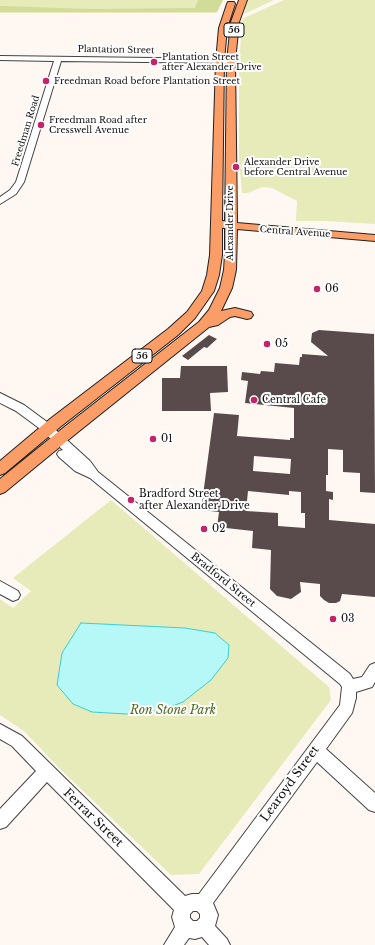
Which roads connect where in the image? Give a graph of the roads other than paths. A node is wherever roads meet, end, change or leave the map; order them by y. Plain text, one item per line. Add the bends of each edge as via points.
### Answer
1 (233, 0) edge
2 (243, 0) edge
3 (0, 58) edge
4 (58, 58) junction
5 (225, 61) junction
6 (0, 201) edge
7 (230, 205) junction
8 (255, 222) junction
9 (216, 223) junction
10 (230, 224) junction
11 (271, 230) junction
12 (375, 230) edge
13 (375, 238) edge
14 (231, 241) junction
15 (247, 315) dead end
16 (204, 325) junction
17 (4, 400) edge
18 (44, 432) junction
19 (55, 442) junction
20 (0, 470) edge
21 (0, 488) edge
22 (0, 587) edge
23 (13, 595) dead end
24 (375, 670) edge
25 (349, 687) junction
26 (0, 731) edge
27 (315, 750) junction
28 (46, 772) junction
29 (375, 804) edge
30 (0, 821) edge
31 (202, 904) junction
32 (184, 908) junction
33 (186, 927) junction
34 (204, 927) junction
35 (173, 945) edge
36 (221, 945) edge

1 - 5 main road, Alexander Drive / 56 via 223,28
2 - 5 main road, Alexander Drive / 56
3 - 4 street, Plantation Street
4 - 5 street, Plantation Street
4 - 6 street, Freedman Road via 20,182 13,192
5 - 7 main road, Alexander Drive / 56
5 - 9 main road, Alexander Drive / 56
7 - 8 main road via 236,213
7 - 10 main road, Alexander Drive / 56
8 - 10 main road, Central Avenue
8 - 12 main road, Central Avenue
9 - 10 main road, Central Avenue
9 - 18 main road, Alexander Drive / 56 via 216,255 211,282 191,315 173,332
10 - 11 main road, Central Avenue
10 - 14 main road, Alexander Drive / 56
11 - 13 main road, Central Avenue
11 - 14 main road via 242,233
14 - 16 main road, Alexander Drive / 56 via 230,270 226,288 215,311
15 - 16 main road via 227,312 214,322
16 - 19 main road, Alexander Drive / 56
17 - 18 street, Bradford Street via 13,412
18 - 19 street, Bradford Street
18 - 20 main road, Alexander Drive / 56
19 - 21 main road, Alexander Drive / 56
19 - 25 street, Bradford Street via 79,468 94,475 345,680
22 - 23 street
24 - 25 street via 367,682
25 - 27 street, Learoyd Street via 346,708
26 - 28 street, Ferrar Street via 17,741
27 - 29 street
27 - 31 street, Learoyd Street
28 - 30 street
28 - 32 street, Ferrar Street
31 - 32 street via 192,902
31 - 34 street via 209,915
32 - 33 street via 181,918
33 - 34 street via 195,931
33 - 35 street
34 - 36 street

